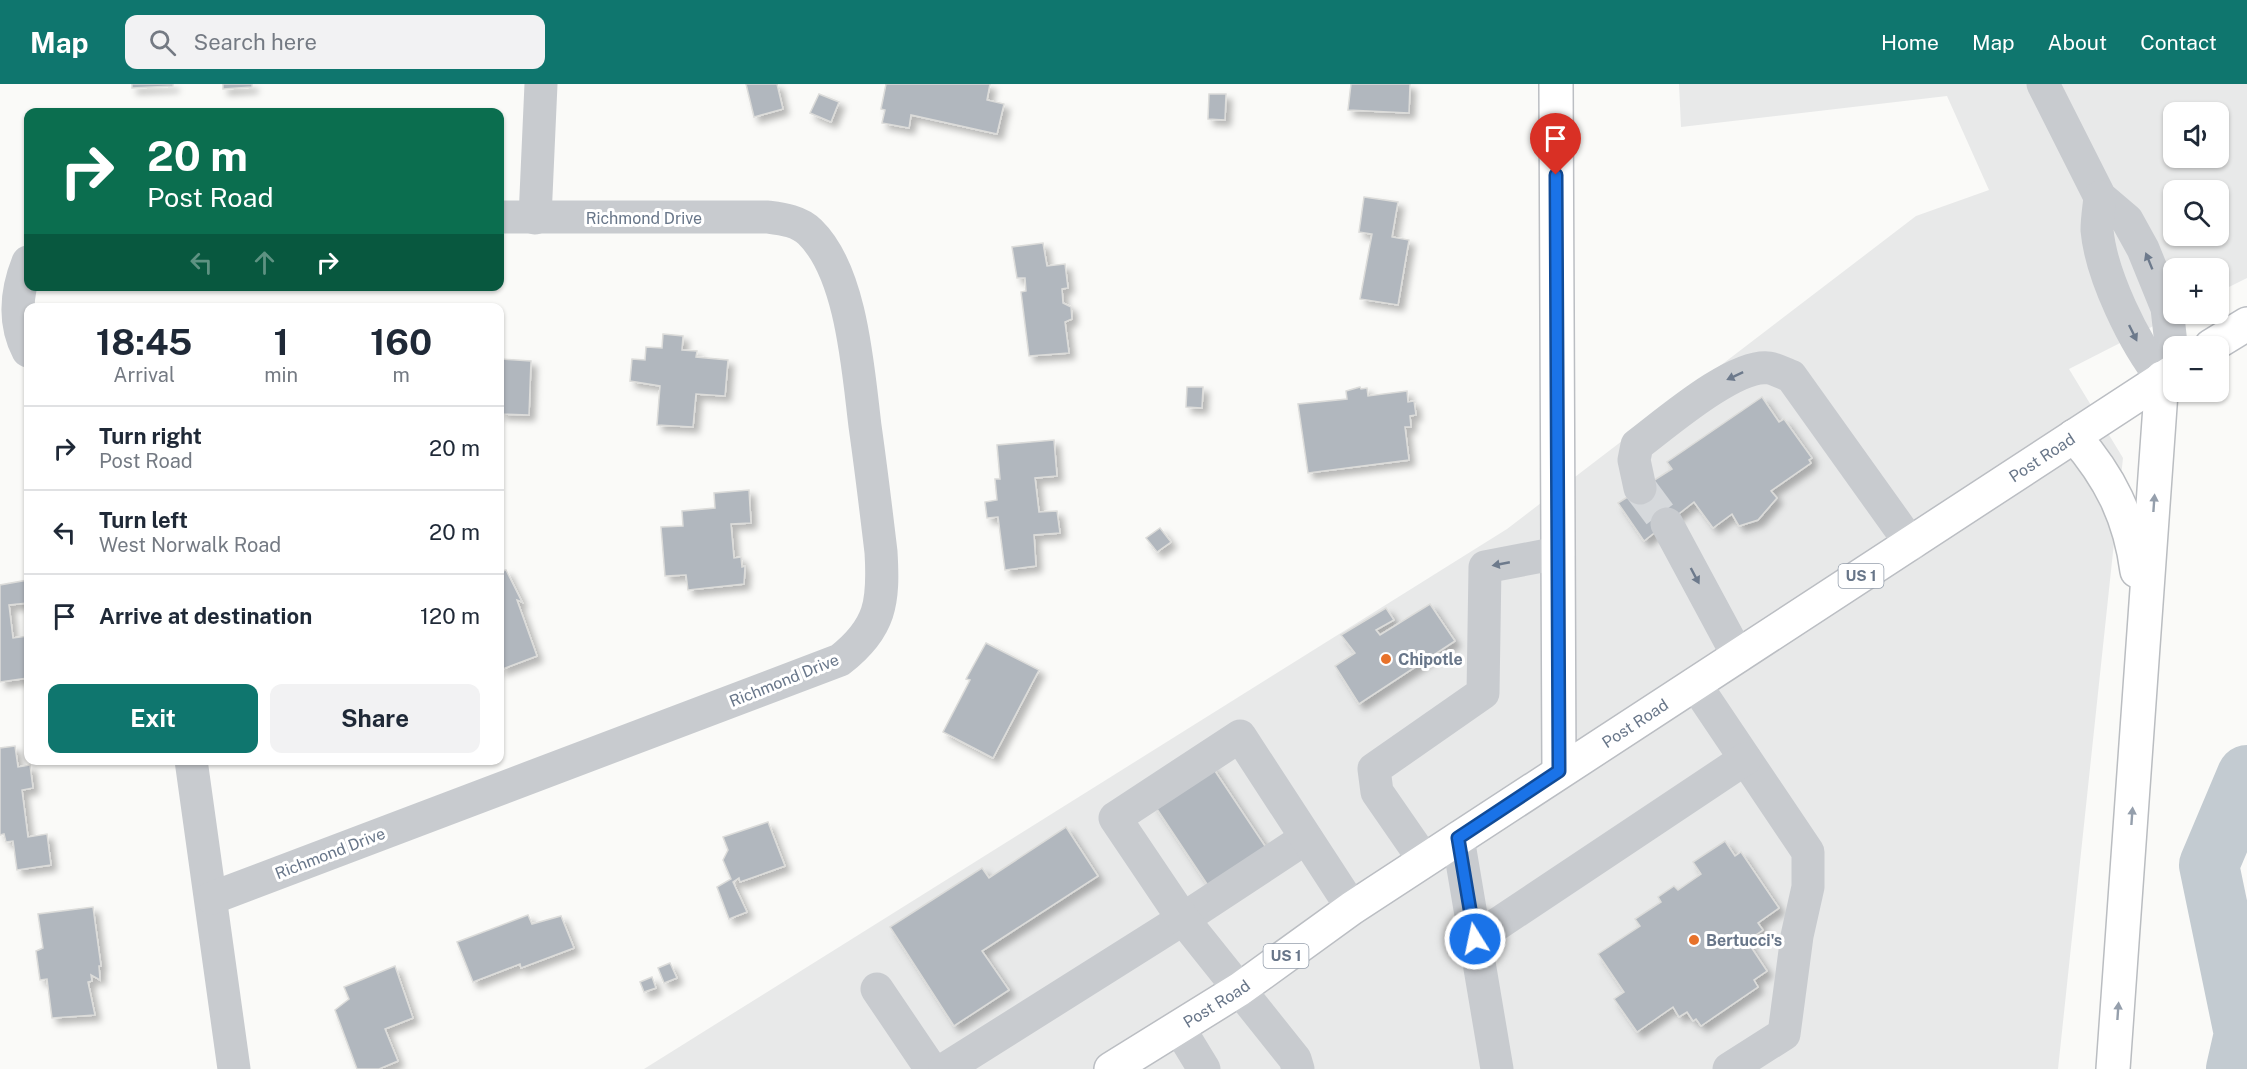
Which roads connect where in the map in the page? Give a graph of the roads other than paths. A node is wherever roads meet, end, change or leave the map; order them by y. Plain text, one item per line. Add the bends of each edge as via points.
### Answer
1 (541, 84) edge
2 (1556, 84) edge
3 (2043, 84) edge
4 (504, 217) edge
5 (536, 218) junction
6 (24, 272) edge
7 (2247, 324) edge
8 (2227, 336) edge
9 (24, 339) edge
10 (2163, 370) edge
11 (2163, 377) edge
12 (2166, 402) edge
13 (2074, 436) junction
14 (1640, 488) tunnel mouth
15 (1667, 524) tunnel mouth
16 (1911, 544) junction
17 (1558, 553) junction
18 (1738, 656) junction
19 (2144, 666) junction
20 (1695, 684) junction
21 (1745, 759) junction
22 (192, 765) edge
23 (1559, 771) junction
24 (1306, 838) junction
25 (1458, 838) junction
26 (1424, 860) junction
27 (212, 898) junction
28 (1352, 908) junction
29 (1184, 919) junction
30 (1475, 939) junction
31 (877, 989) dead end
32 (1240, 989) junction
33 (1179, 1028) junction
34 (234, 1069) edge
35 (931, 1069) edge
36 (945, 1069) edge
37 (1111, 1069) edge
38 (1204, 1069) edge
39 (1298, 1069) edge
40 (1497, 1069) edge
41 (1729, 1069) edge
42 (2113, 1069) edge

1 - 5 street
2 - 17 main road
3 - 10 street via 2100,197 2097,230 2104,262 2143,354
4 - 5 street, Richmond Drive
5 - 27 street, Richmond Drive via 768,217 808,230 822,245 853,331 881,552 882,598 870,631 840,660
6 - 9 street via 18,322
7 - 8 main road
11 - 13 main road, Post Road / US 1
19 -> 12 main road
13 - 16 main road, Post Road / US 1
13 - 19 main road via 2113,488 2131,535
16 -> 14 street via 1791,376 1768,368 1728,379 1637,445 1634,460
15 -> 18 street
16 - 18 main road, Post Road / US 1
17 - 23 main road
17 -> 26 street via 1485,567 1483,693 1374,769 1377,792
18 - 20 main road, Post Road / US 1
42 -> 19 main road
20 - 21 street
20 - 23 main road, Post Road / US 1
21 - 30 street
21 - 41 street via 1808,852 1808,886 1784,1034
22 - 27 street
23 - 25 main road, Post Road / US 1
24 - 28 street
24 - 29 street
24 - 29 street via 1240,736 1115,818
25 - 26 main road, Post Road / US 1
25 - 30 street
26 - 28 main road, Post Road / US 1
27 - 34 street
28 - 32 main road, Post Road / US 1
29 - 32 street
29 - 36 street
30 - 40 street
31 - 35 street
32 - 33 main road, Post Road / US 1
32 - 39 street via 1295,1059
33 - 37 main road, Post Road / US 1
33 - 38 street

